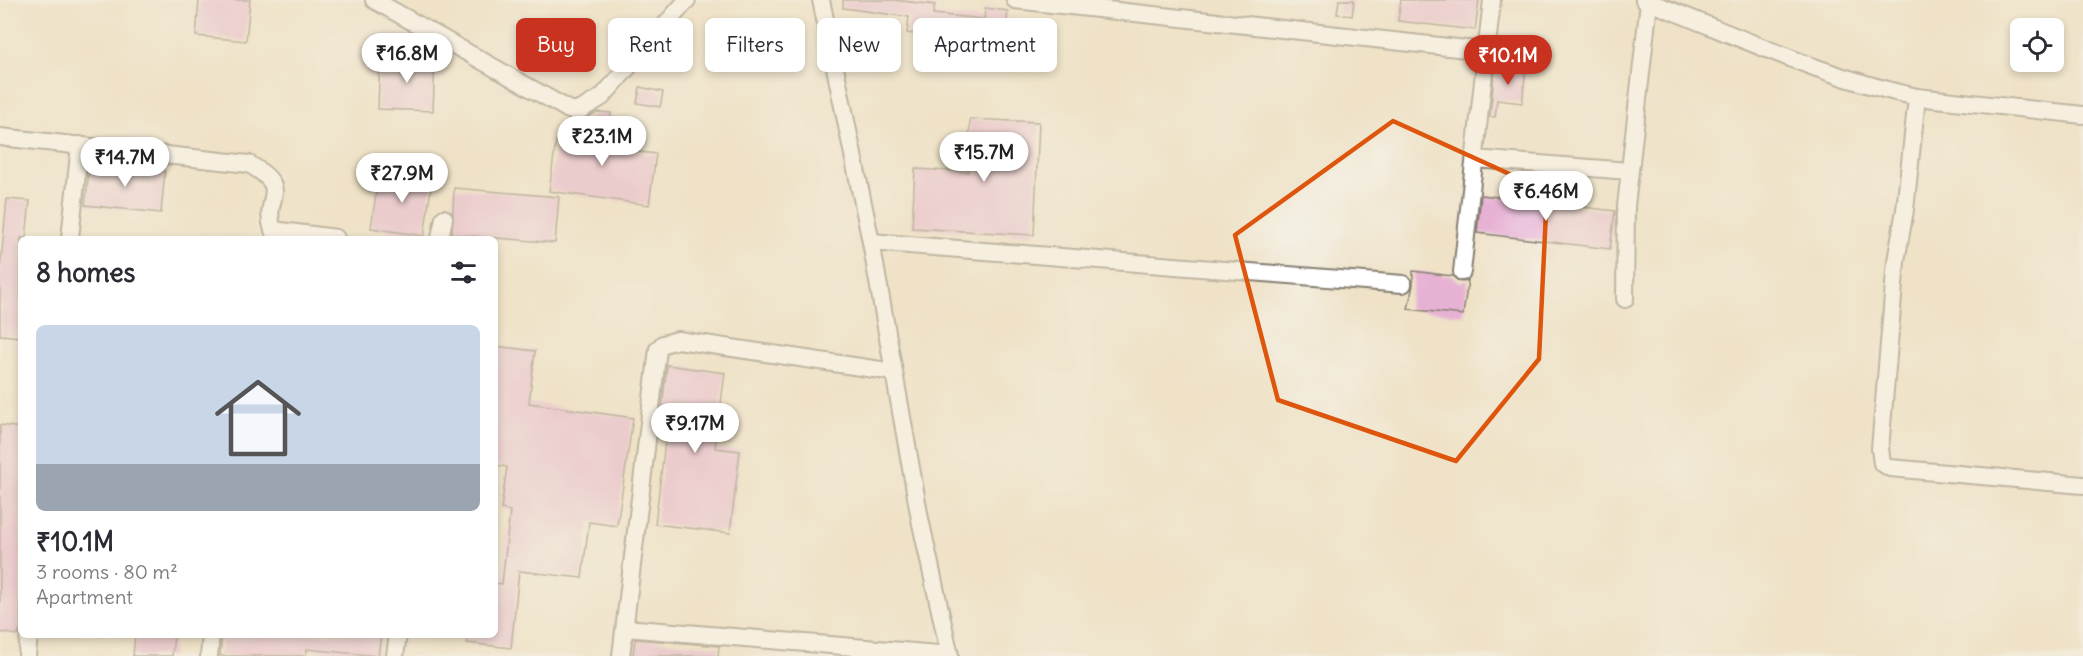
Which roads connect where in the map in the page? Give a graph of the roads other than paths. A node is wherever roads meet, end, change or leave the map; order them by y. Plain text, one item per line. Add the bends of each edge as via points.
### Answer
1 (374, 0) edge
2 (687, 0) edge
3 (821, 0) edge
4 (1015, 0) edge
5 (1492, 0) edge
6 (1646, 1) edge
7 (1485, 51) junction
8 (1917, 97) junction
9 (2083, 116) edge
10 (0, 137) edge
11 (80, 145) junction
12 (1475, 159) junction
13 (1629, 171) junction
14 (444, 218) dead end
15 (70, 236) edge
16 (320, 236) edge
17 (440, 236) edge
18 (871, 242) junction
19 (1462, 272) dead end
20 (1403, 284) dead end
21 (1625, 298) dead end
22 (894, 372) junction
23 (2083, 485) edge
24 (625, 628) junction
25 (29, 638) edge
26 (210, 638) edge
27 (397, 638) edge
28 (950, 655) edge
29 (27, 656) edge
30 (208, 656) edge
31 (395, 656) edge
32 (621, 656) edge

1 - 2 street via 569,110 580,110 602,97
3 - 18 street
4 - 7 street
5 - 7 street
6 - 8 street via 1790,58
6 - 13 street
7 - 12 street
8 - 9 street
8 - 23 street via 1895,273 1880,448 1882,463 1901,469
10 - 11 street
11 - 15 street
11 - 16 street via 249,164 268,174 273,182 273,230
12 - 13 street
12 - 19 street
13 - 21 street
14 - 17 street
18 - 20 street
18 - 22 street
22 - 24 street via 678,340 663,344 656,355
22 - 28 street via 920,519
24 - 28 street
24 - 32 street
25 - 29 street
26 - 30 street
27 - 31 street

